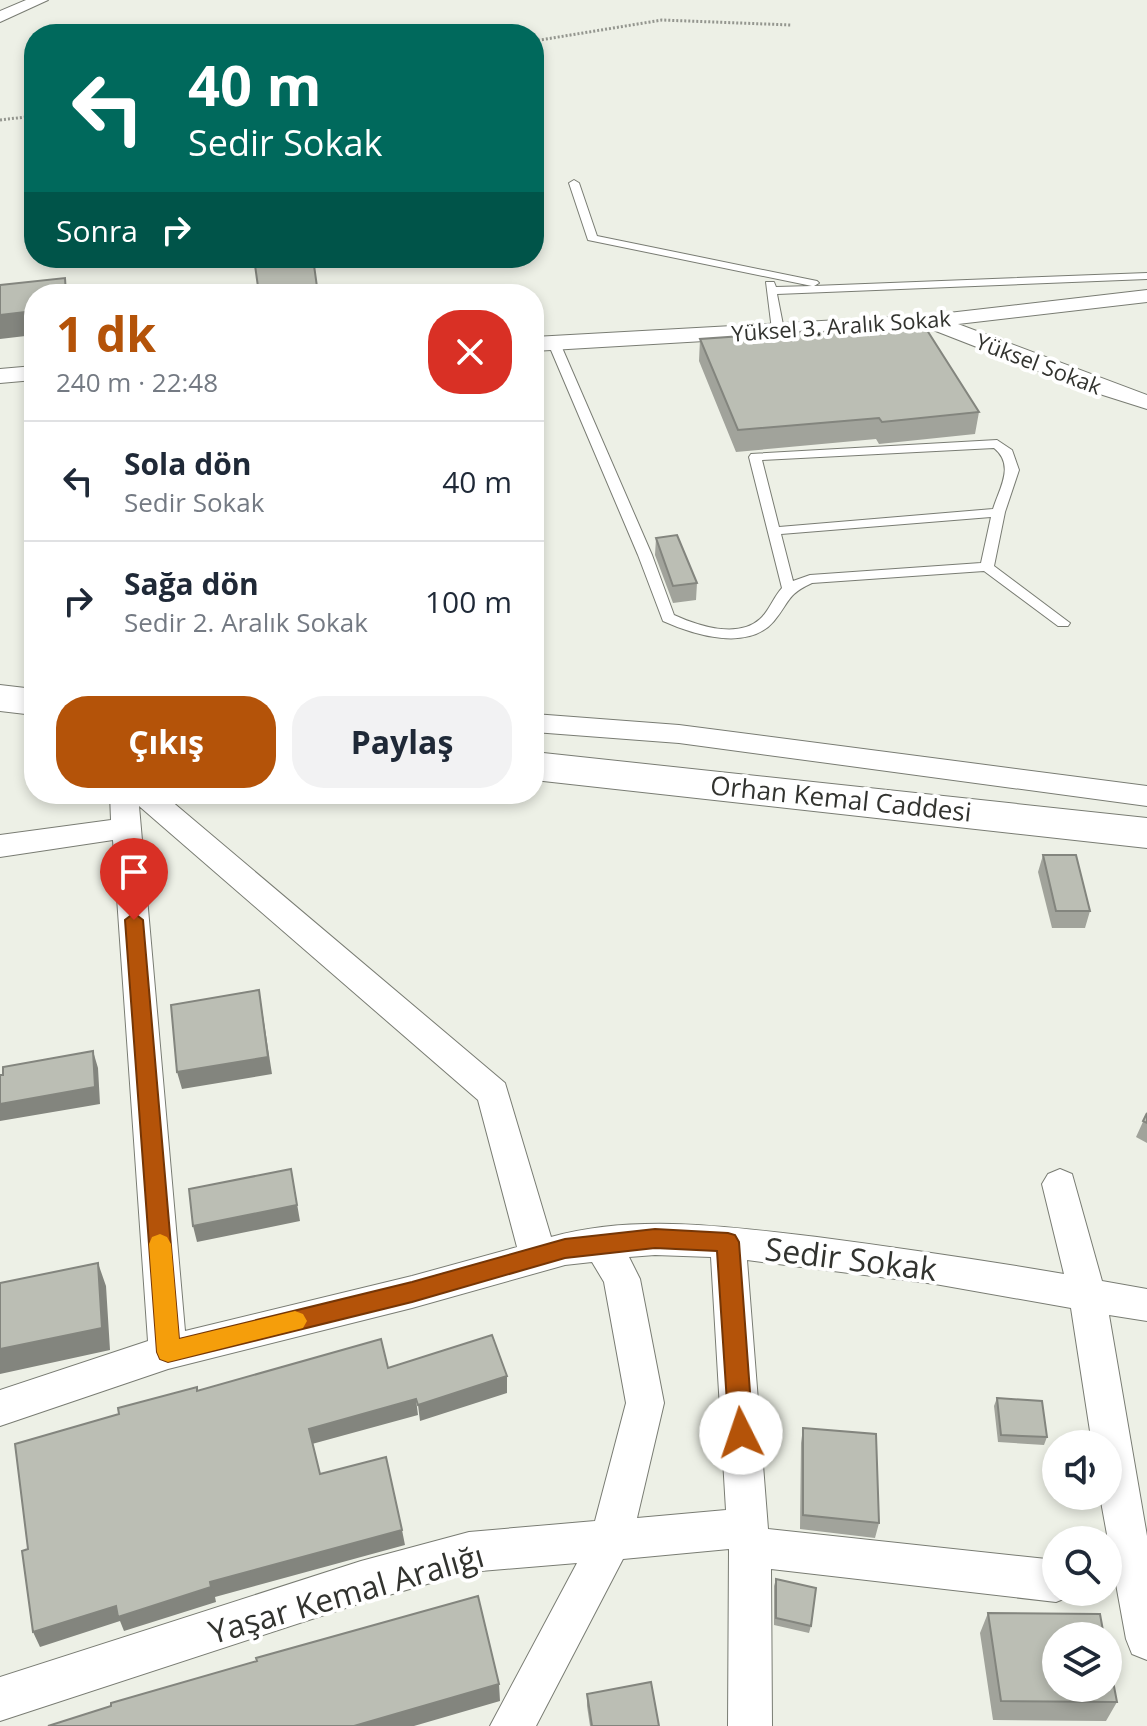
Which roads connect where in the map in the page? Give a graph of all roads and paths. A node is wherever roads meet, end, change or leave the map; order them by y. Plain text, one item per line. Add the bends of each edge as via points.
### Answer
1 (40, 0) edge
2 (0, 17) edge
3 (791, 25) dead end
4 (544, 39) edge
5 (24, 117) edge
6 (0, 120) edge
7 (574, 183) dead end
8 (766, 274) junction
9 (1147, 276) edge
10 (838, 288) junction
11 (772, 291) junction
12 (1147, 296) edge
13 (931, 321) junction
14 (778, 330) junction
15 (544, 343) edge
16 (24, 374) edge
17 (0, 376) edge
18 (1147, 402) edge
19 (998, 512) junction
20 (774, 531) junction
21 (987, 567) junction
22 (788, 587) junction
23 (1063, 623) dead end
24 (0, 698) edge
25 (24, 701) edge
26 (544, 724) edge
27 (544, 767) edge
28 (1147, 796) edge
29 (125, 804) edge
30 (156, 804) edge
31 (127, 828) junction
32 (1147, 833) edge
33 (0, 846) edge
34 (1060, 1184) dead end
35 (728, 1242) junction
36 (602, 1245) junction
37 (538, 1256) junction
38 (1088, 1297) junction
39 (1147, 1305) edge
40 (168, 1352) junction
41 (0, 1408) edge
42 (1115, 1526) edge
43 (749, 1538) junction
44 (611, 1540) junction
45 (1042, 1579) edge
46 (1122, 1588) edge
47 (1147, 1639) edge
48 (0, 1699) edge
49 (512, 1726) edge
50 (750, 1726) edge

1 - 2 street
3 - 4 path via 662,20
5 - 6 path
7 - 8 lane via 592,238
8 - 10 lane
8 - 11 lane
9 - 10 lane
10 - 11 lane
11 - 14 lane
12 - 13 street, Yüksel 3. Aralık Sokak
13 - 14 street, Yüksel 3. Aralık Sokak
13 - 18 street, Yüksel Sokak
14 - 15 street, Yüksel 3. Aralık Sokak
15 - 22 lane via 645,555 668,618 688,628 756,630
16 - 17 street
19 - 20 lane
19 - 20 lane via 1013,470 1008,453 997,444 755,457
19 - 21 lane
20 - 22 lane
21 - 22 lane via 810,579
21 - 23 lane
24 - 25 street
26 - 28 street via 679,734
27 - 32 street, Orhan Kemal Caddesi
29 - 31 street
30 - 37 street via 493,1093
31 - 33 street
31 - 40 street
34 - 38 street
35 - 36 street, Sedir Sokak via 655,1239
35 - 38 street, Sedir Sokak via 935,1268
35 - 43 street
36 - 37 street, Sedir Sokak
36 - 44 street via 622,1279 645,1403
37 - 40 street, Sedir Sokak
38 - 39 street, Sedir Sokak
38 - 42 street
40 - 41 street, Sedir Sokak
43 - 44 street, Yaşar Kemal Aralığı
43 - 45 street, Yaşar Kemal Aralığı
43 - 50 street
44 - 48 street, Yaşar Kemal Aralığı via 469,1552
44 - 49 street
46 - 47 street

